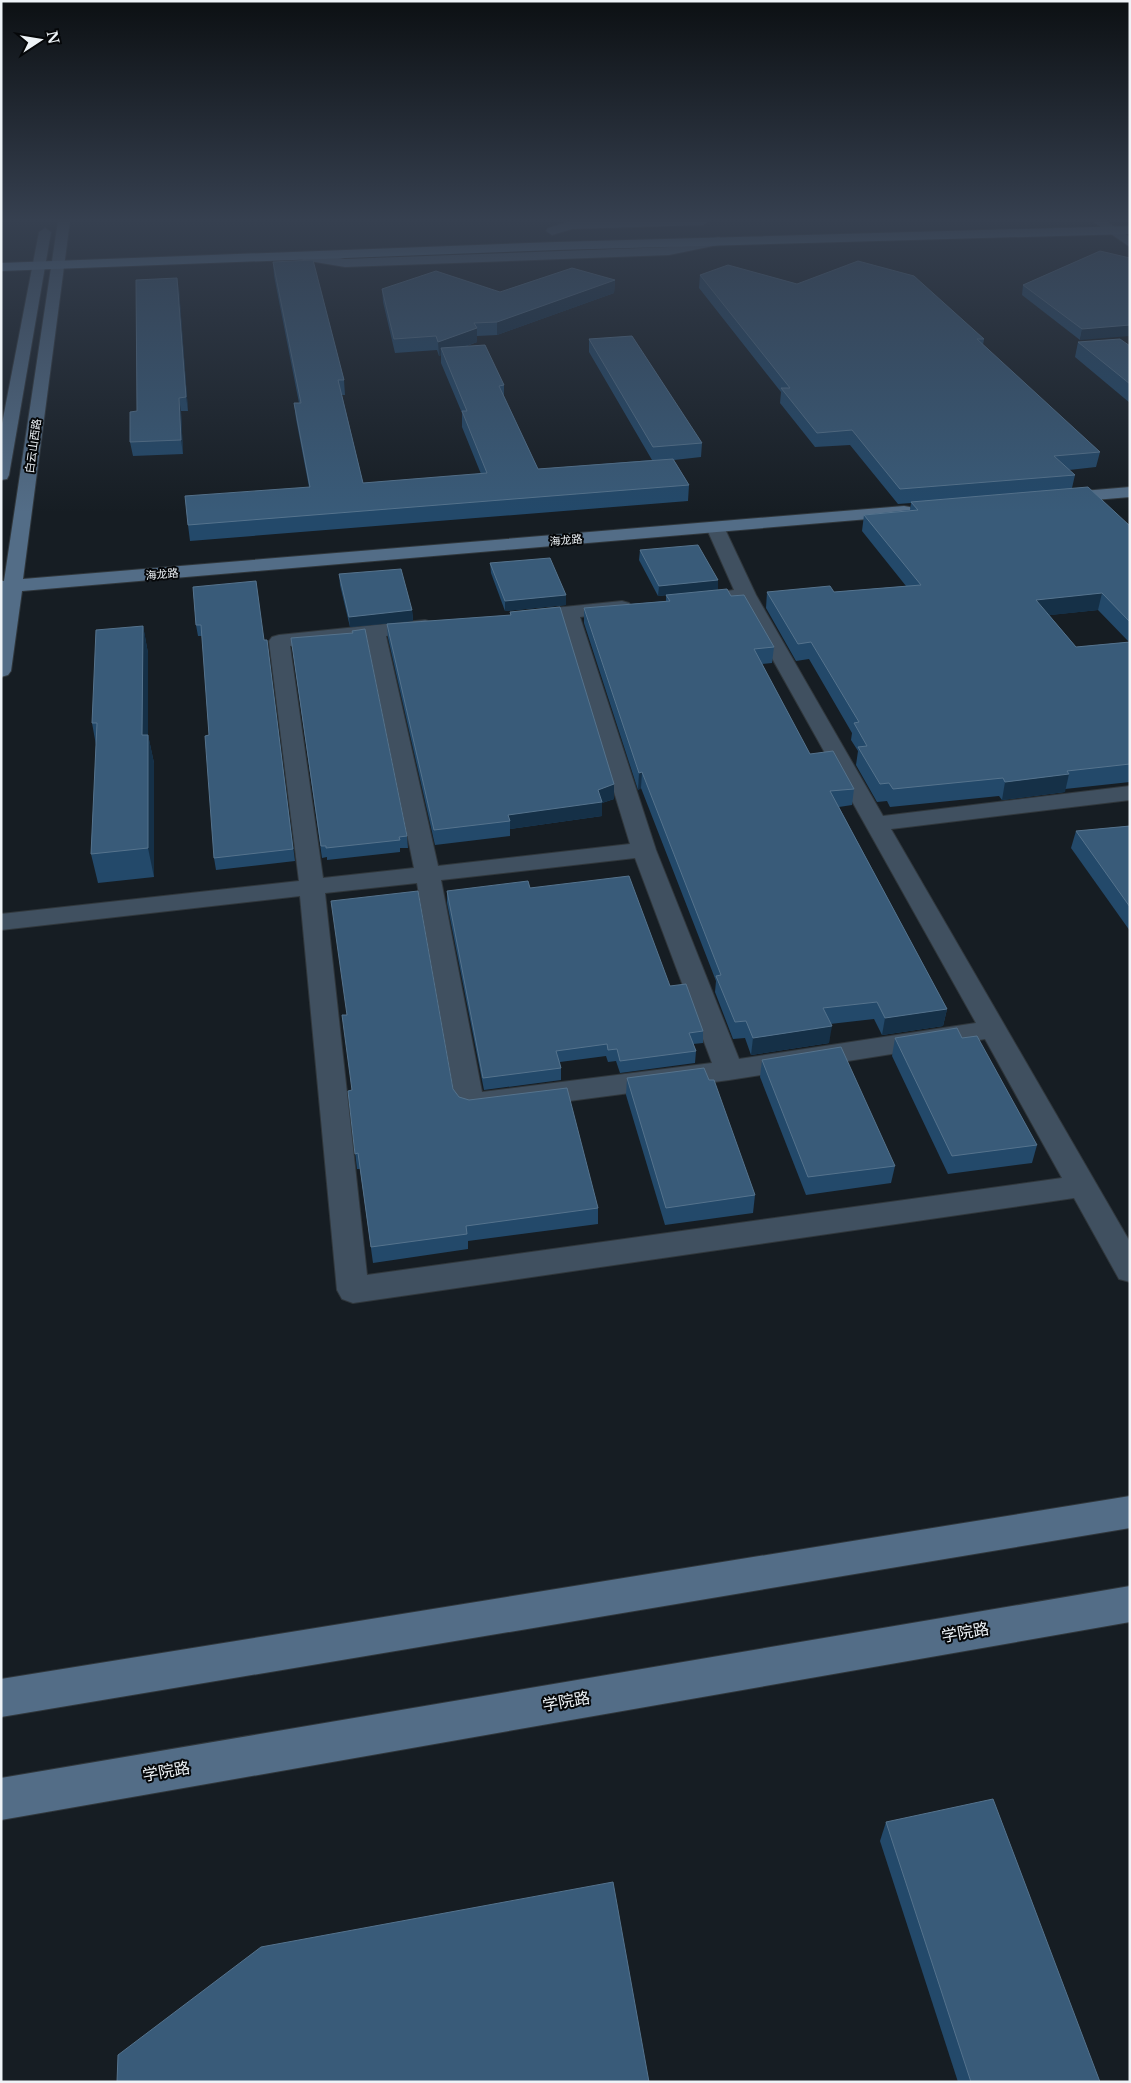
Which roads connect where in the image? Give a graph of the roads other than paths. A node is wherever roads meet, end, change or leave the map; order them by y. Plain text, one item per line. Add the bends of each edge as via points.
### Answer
1 (30, 318) edge
2 (50, 318) edge
3 (1, 475) edge
4 (1130, 492) edge
5 (1041, 500) edge
6 (922, 510) edge
7 (715, 527) junction
8 (7, 587) edge
9 (746, 595) junction
10 (687, 601) edge
11 (638, 606) edge
12 (569, 612) junction
13 (511, 618) edge
14 (443, 625) edge
15 (375, 631) junction
16 (1, 671) edge
17 (1130, 793) edge
18 (876, 824) junction
19 (644, 850) junction
20 (428, 875) junction
21 (312, 888) junction
22 (1, 922) edge
23 (993, 1028) junction
24 (729, 1070) junction
25 (1082, 1186) junction
26 (1130, 1270) edge
27 (1130, 1512) edge
28 (1130, 1604) edge
29 (1, 1698) edge
30 (1, 1799) edge

1 - 3 main road, 白云山西路
2 - 8 main road, 白云山西路
4 - 5 main road
6 - 7 main road, 海龙路
7 - 8 main road, 海龙路
7 - 9 street
8 - 16 main road, 白云山西路
9 - 10 street
9 - 18 street
11 - 12 street
12 - 13 street
12 - 19 street
14 - 15 street
15 - 20 street
15 - 21 street via 279,641
17 - 18 street
18 - 23 street
19 - 20 street
19 - 24 street
20 - 21 street
20 - 24 street via 470,1104
21 - 22 street
21 - 25 street via 353,1290
23 - 24 street
23 - 25 street
25 - 26 street
27 - 29 main road
28 - 30 main road, 学院路

